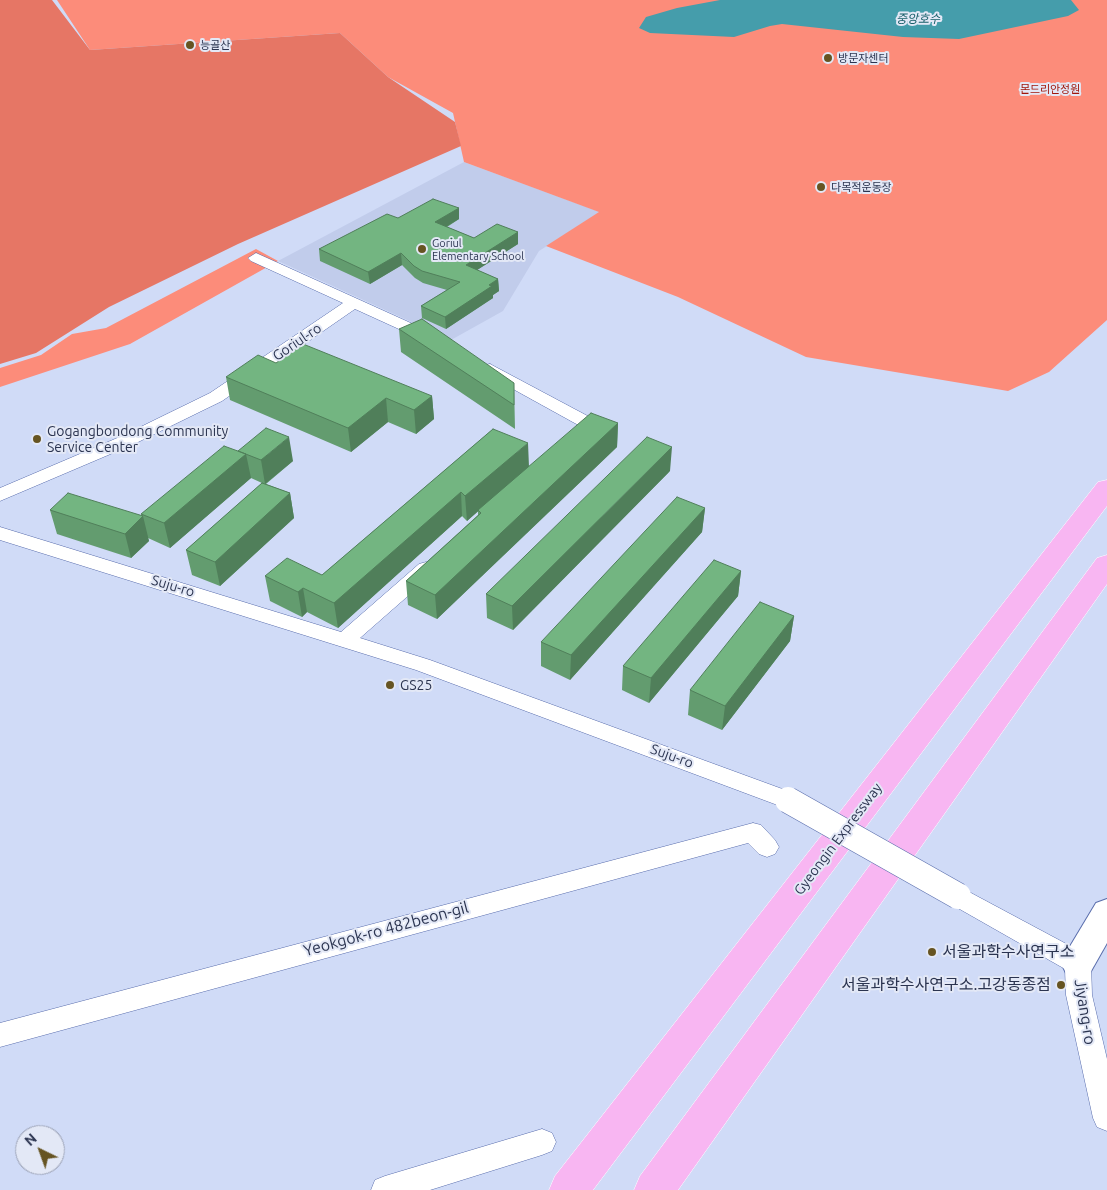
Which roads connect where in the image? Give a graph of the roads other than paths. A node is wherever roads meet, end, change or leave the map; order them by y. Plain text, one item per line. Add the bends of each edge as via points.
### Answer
1 (256, 258) dead end
2 (354, 303) junction
3 (443, 343) edge
4 (476, 360) edge
5 (570, 444) edge
6 (1107, 488) edge
7 (0, 495) edge
8 (0, 533) edge
9 (443, 555) edge
10 (1107, 564) edge
11 (345, 640) junction
12 (767, 847) dead end
13 (1107, 913) edge
14 (1078, 964) junction
15 (0, 1035) edge
16 (1107, 1118) edge
17 (542, 1142) dead end
18 (385, 1190) edge
19 (569, 1190) edge
20 (654, 1190) edge

1 - 2 street
2 - 3 street
2 - 7 street, Goriul-ro via 216,397 128,440
4 - 5 street via 591,425
6 - 19 highway, Gyeongin Expressway
8 - 11 street, Suju-ro
9 - 11 street
10 - 20 highway
11 - 14 street, Suju-ro, bridge via 788,800
12 - 15 street, Yeokgok-ro 482beon-gil via 753,832
13 - 14 street, Jiyang-ro
14 - 16 street, Jiyang-ro via 1078,995
17 - 18 street

